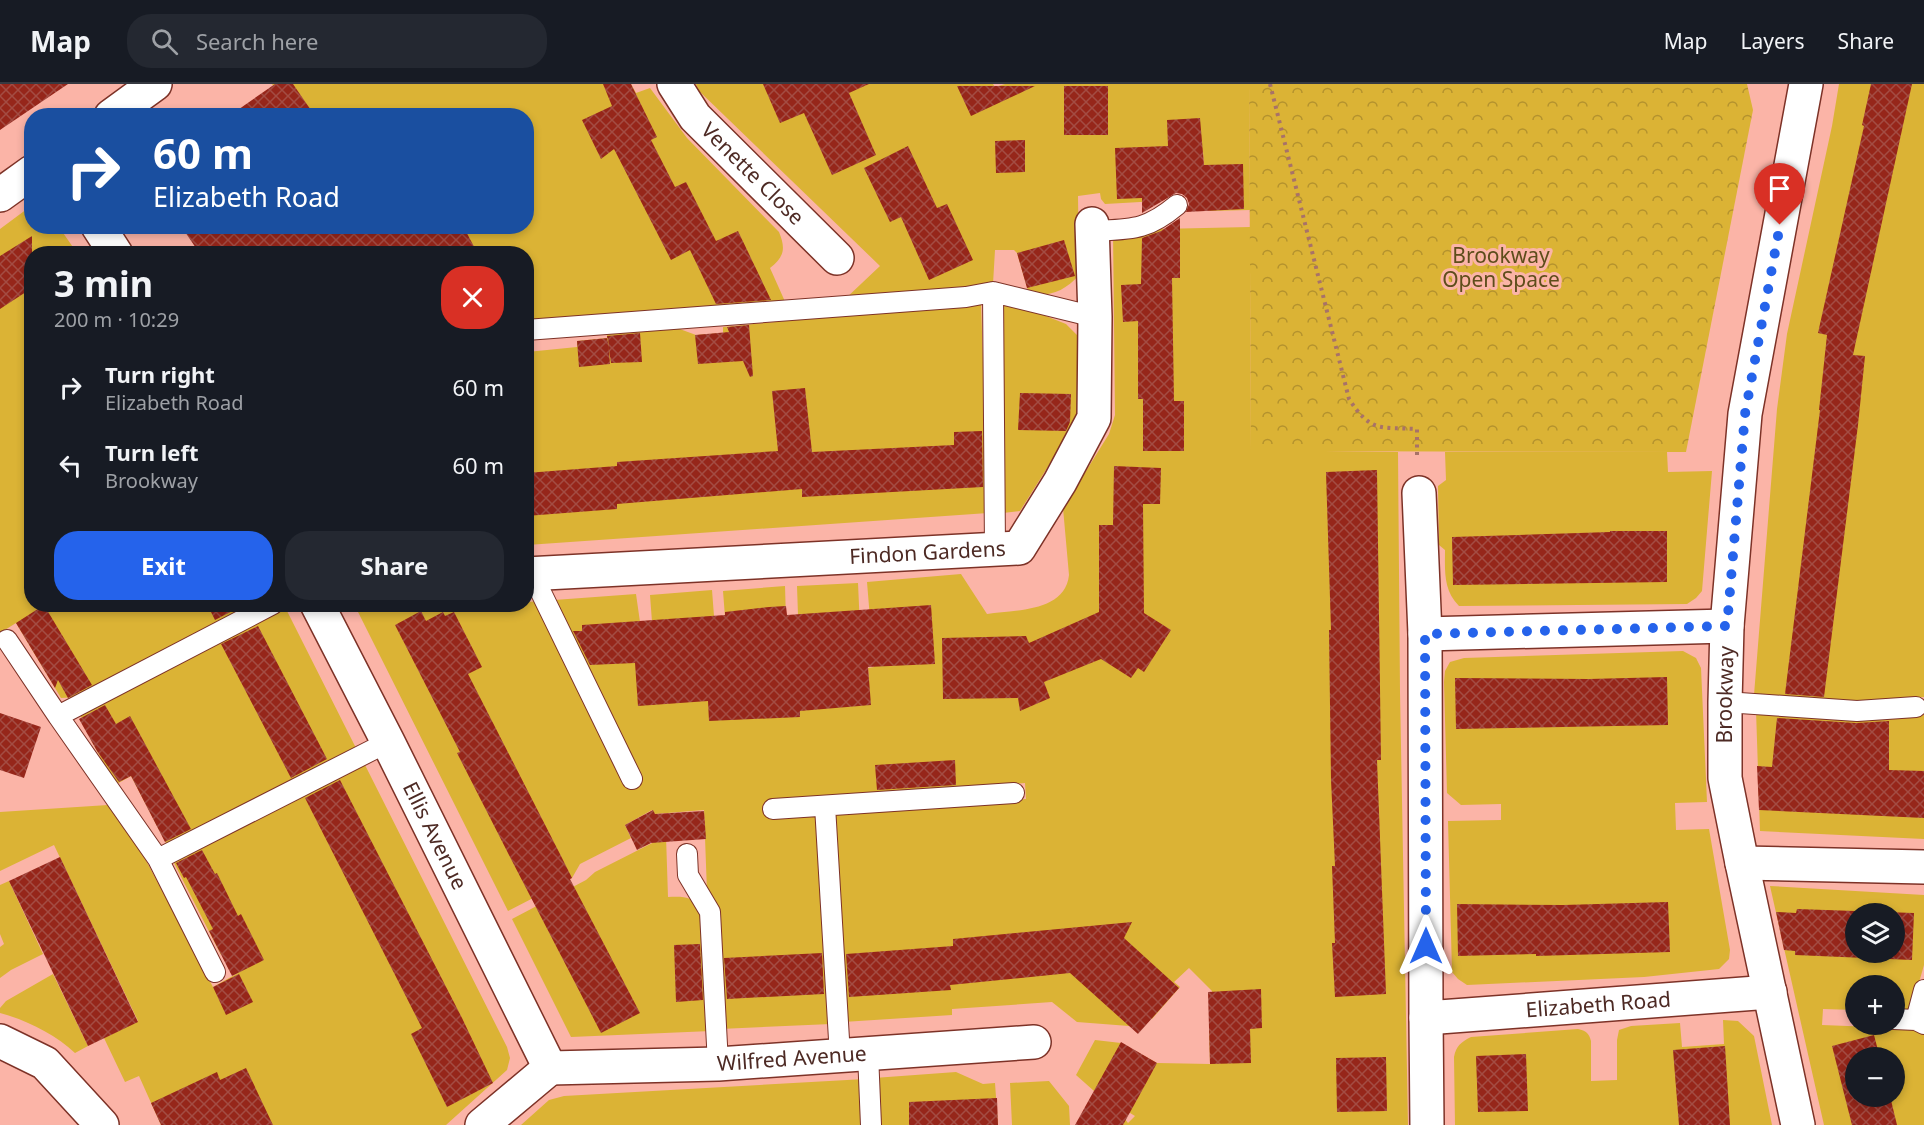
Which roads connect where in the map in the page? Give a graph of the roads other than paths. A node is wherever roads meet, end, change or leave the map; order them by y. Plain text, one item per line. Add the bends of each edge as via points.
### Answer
1 (155, 84) edge
2 (674, 84) edge
3 (1806, 84) edge
4 (122, 108) edge
5 (24, 178) edge
6 (0, 195) edge
7 (1177, 205) dead end
8 (1093, 227) joint
9 (837, 258) dead end
10 (993, 292) junction
11 (1095, 317) junction
12 (534, 329) edge
13 (1419, 493) road end
14 (995, 549) junction
15 (534, 574) edge
16 (534, 584) edge
17 (258, 612) edge
18 (321, 612) edge
19 (1727, 626) junction
20 (1425, 634) junction
21 (7, 640) dead end
22 (1725, 702) junction
23 (1916, 707) dead end
24 (58, 716) junction
25 (388, 742) junction
26 (632, 779) dead end
27 (1014, 793) dead end
28 (825, 806) junction
29 (773, 809) dead end
30 (687, 854) dead end
31 (158, 859) junction
32 (1742, 863) junction
33 (1924, 867) edge
34 (215, 972) dead end
35 (1924, 990) edge
36 (1770, 992) junction
37 (1426, 1018) junction
38 (1905, 1020) edge
39 (1920, 1022) edge
40 (0, 1041) edge
41 (1034, 1042) dead end
42 (854, 1055) junction
43 (718, 1064) junction
44 (550, 1068) junction
45 (102, 1125) edge
46 (482, 1125) edge
47 (871, 1125) edge
48 (1427, 1125) edge
49 (1798, 1125) edge

1 - 4 street
2 - 9 street, Venette Close via 695,117
3 - 19 street, Brookway via 1745,414
5 - 6 street
7 - 8 lane via 1162,218 1141,227
8 - 11 street, Findon Gardens
10 - 11 lane
10 - 12 lane
10 - 14 lane
11 - 14 street, Findon Gardens via 1094,418 1019,548
13 - 20 street
14 - 15 street, Findon Gardens
16 - 26 lane
17 - 24 lane
18 - 25 street, Ellis Avenue
19 - 20 street
19 - 22 street, Brookway
20 - 37 street
21 - 24 lane
22 - 23 lane via 1857,711
22 - 32 street, Brookway via 1725,778
24 - 31 lane
25 - 31 lane
25 - 44 street, Ellis Avenue
27 - 28 lane
28 - 29 lane
28 - 42 lane
30 - 43 lane via 688,875 710,912
31 - 34 lane
32 - 33 street
32 - 36 street, Brookway
35 - 39 lane
36 - 37 street, Elizabeth Road
36 - 49 street, Brookway
37 - 48 street
38 - 39 lane
40 - 45 street via 45,1063
41 - 42 street, Wilfred Avenue
42 - 43 street, Wilfred Avenue
42 - 47 lane
43 - 44 street, Wilfred Avenue
44 - 46 street

